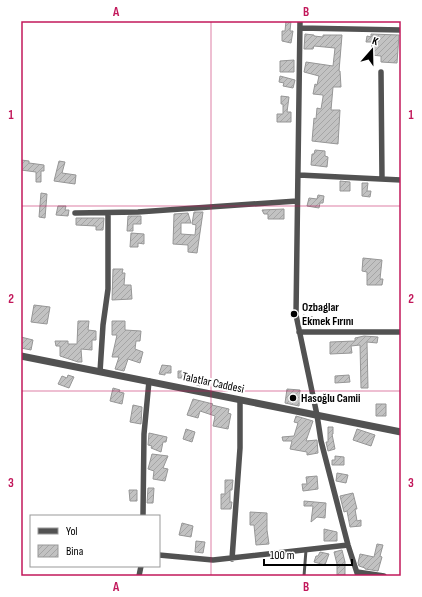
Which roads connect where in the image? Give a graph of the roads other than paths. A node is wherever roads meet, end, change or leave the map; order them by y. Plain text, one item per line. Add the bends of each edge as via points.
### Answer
1 (300, 21) edge
2 (300, 28) junction
3 (401, 30) edge
4 (381, 72) dead end
5 (299, 175) junction
6 (382, 179) junction
7 (401, 180) edge
8 (297, 201) junction
9 (75, 213) dead end
10 (108, 213) junction
11 (300, 332) junction
12 (401, 332) edge
13 (21, 356) edge
14 (100, 372) junction
15 (149, 381) junction
16 (240, 400) junction
17 (317, 415) junction
18 (401, 432) edge
19 (143, 515) edge
20 (348, 545) junction
21 (306, 550) junction
22 (160, 555) edge
23 (232, 559) junction
24 (358, 574) edge
25 (304, 576) edge
26 (384, 576) edge

1 - 2 street
2 - 3 street
2 - 5 street
4 - 6 street
5 - 6 street
5 - 8 street
6 - 7 street
8 - 10 street
8 - 11 street via 296,315
9 - 10 street
10 - 14 street via 108,289
11 - 12 street
11 - 17 street
13 - 14 street, Talatlar Caddesi
14 - 15 street, Talatlar Caddesi
15 - 16 street, Talatlar Caddesi
15 - 19 street via 144,434
16 - 17 street, Talatlar Caddesi
16 - 23 street via 240,448
17 - 18 street, Talatlar Caddesi
17 - 20 street via 321,441
20 - 21 street
20 - 24 street
21 - 23 street
21 - 25 lane
22 - 23 street via 213,560
24 - 26 street

